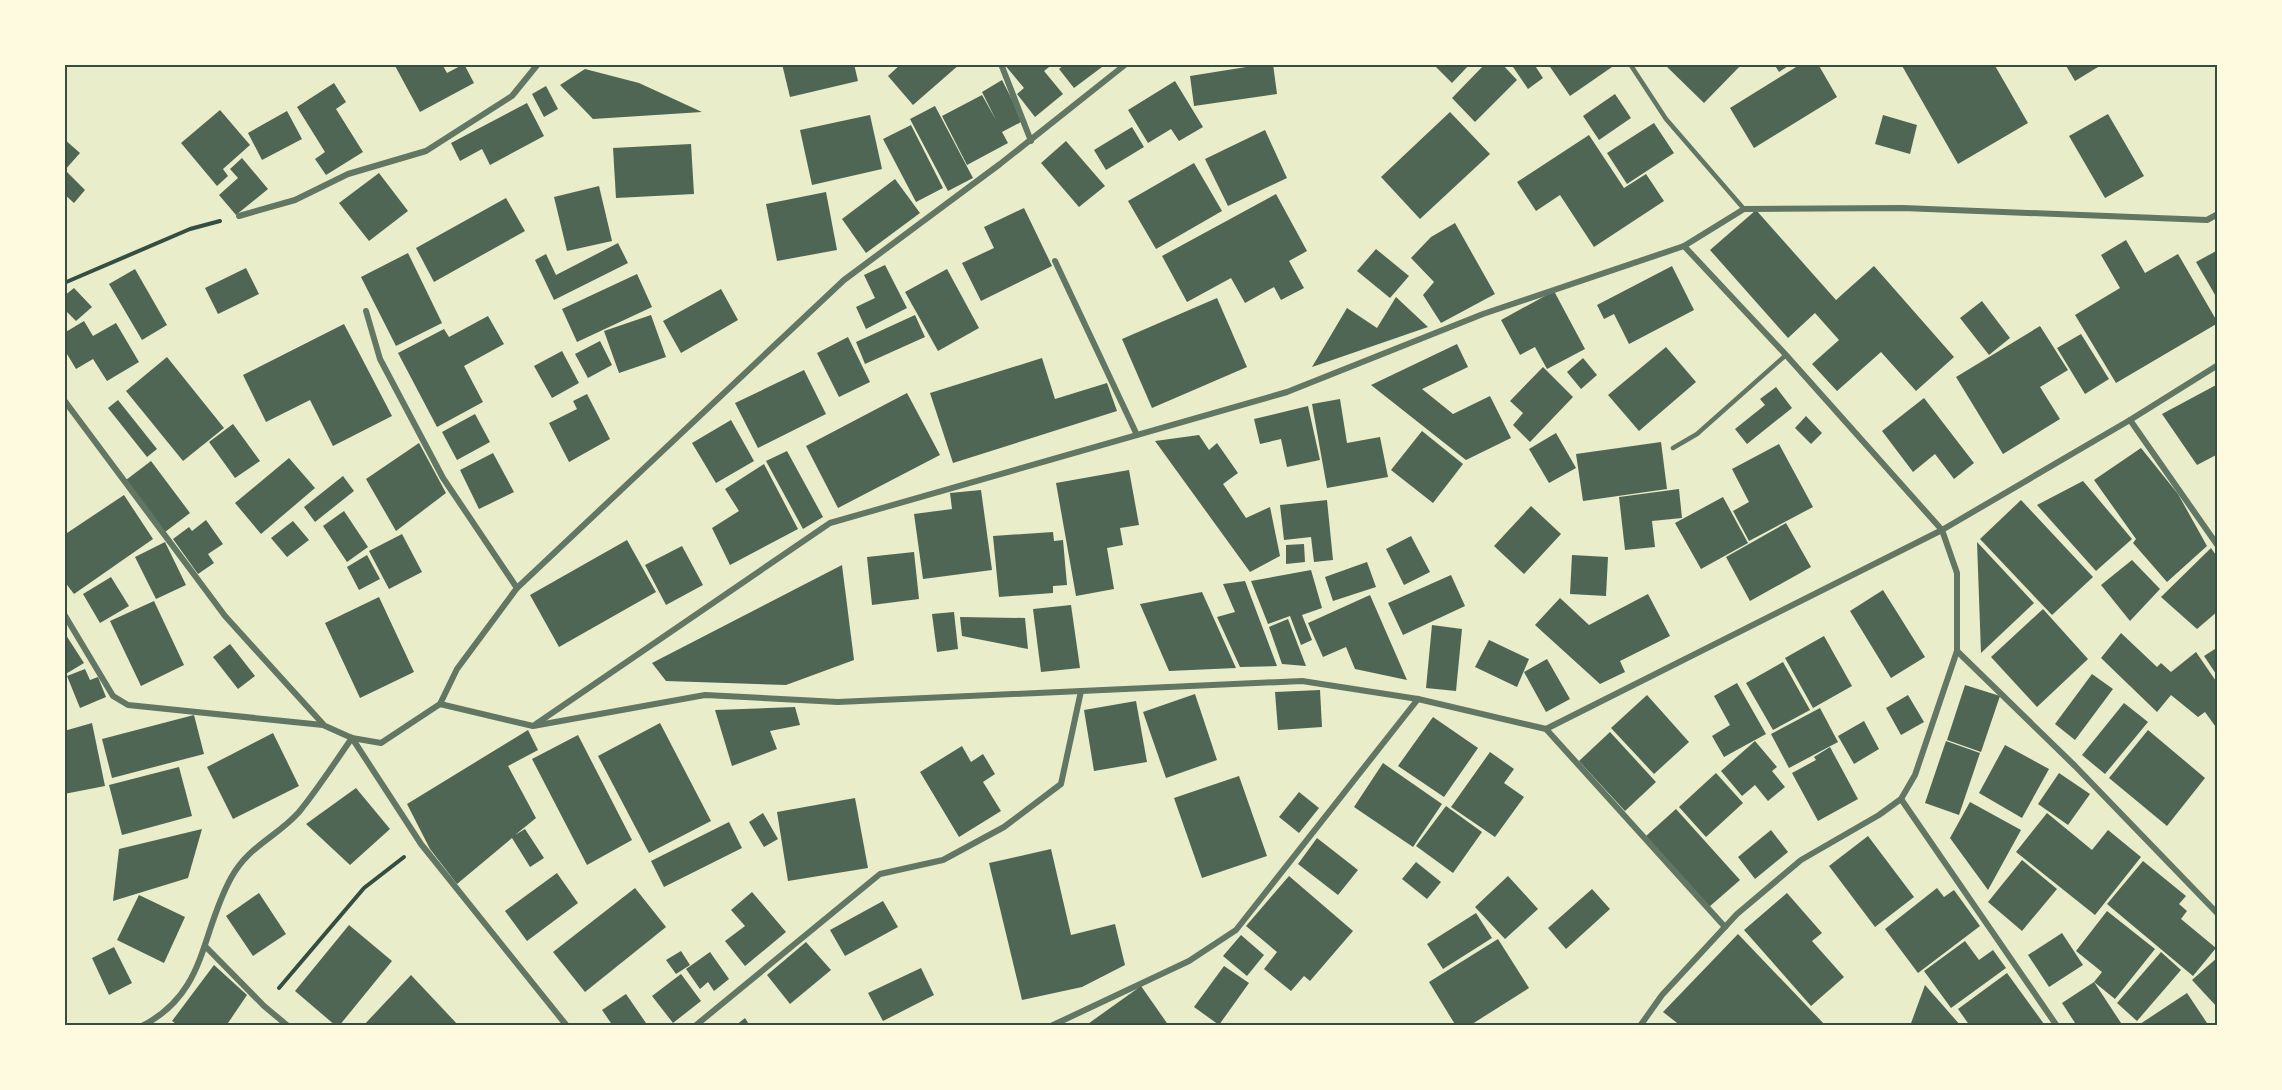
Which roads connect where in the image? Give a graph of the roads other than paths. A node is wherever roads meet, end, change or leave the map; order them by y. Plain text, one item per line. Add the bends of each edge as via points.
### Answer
1 (538, 64) edge
2 (1001, 64) edge
3 (1126, 64) edge
4 (1630, 64) edge
5 (1031, 141) junction
6 (1744, 209) junction
7 (2217, 214) edge
8 (239, 216) road end
9 (1684, 246) junction
10 (1055, 261) dead end
11 (366, 311) dead end
12 (1786, 355) junction
13 (2217, 365) edge
14 (64, 400) edge
15 (2130, 420) junction
16 (1137, 435) junction
17 (1673, 448) dead end
18 (1942, 530) junction
19 (2217, 546) edge
20 (517, 588) junction
21 (64, 614) edge
22 (1957, 651) junction
23 (1081, 692) junction
24 (1418, 699) junction
25 (440, 704) junction
26 (324, 725) junction
27 (533, 726) junction
28 (1546, 729) junction
29 (352, 738) junction
30 (1900, 799) junction
31 (2217, 914) edge
32 (1725, 927) junction
33 (206, 946) junction
34 (142, 1026) edge
35 (288, 1026) edge
36 (567, 1026) edge
37 (695, 1026) edge
38 (1051, 1026) edge
39 (1640, 1026) edge
40 (2057, 1026) edge

1 - 8 street via 512,96 426,152 348,174 295,200
2 - 5 street
3 - 5 street
4 - 6 lane via 1666,119
5 - 20 street via 844,280
6 - 7 street via 1903,208 2208,220
6 - 9 street
9 - 12 street
9 - 16 street via 1483,314 1287,392
10 - 16 street
11 - 20 street via 380,359 443,478
12 - 17 lane via 1697,434
12 - 18 street
13 - 15 street
14 - 26 street via 225,616
15 - 18 street
15 - 19 street
16 - 27 street via 830,523
18 - 22 street via 1957,573
18 - 28 street
20 - 25 street via 458,669
21 - 26 street via 113,696 128,705
22 - 30 street via 1915,776
22 - 31 street via 2075,766
23 - 24 street via 1302,681
23 - 27 street via 838,702 705,695
23 - 37 street via 1061,784 1005,827 943,860 880,874
24 - 28 street
24 - 38 street via 1236,930 1190,961
25 - 27 street
25 - 29 street via 381,743
26 - 29 street
28 - 32 street
29 - 33 street via 298,813 246,855 230,879
29 - 36 street via 421,844
30 - 32 street via 1801,860
30 - 40 street
32 - 39 street via 1662,995
33 - 34 street via 187,988 158,1017
33 - 35 street

